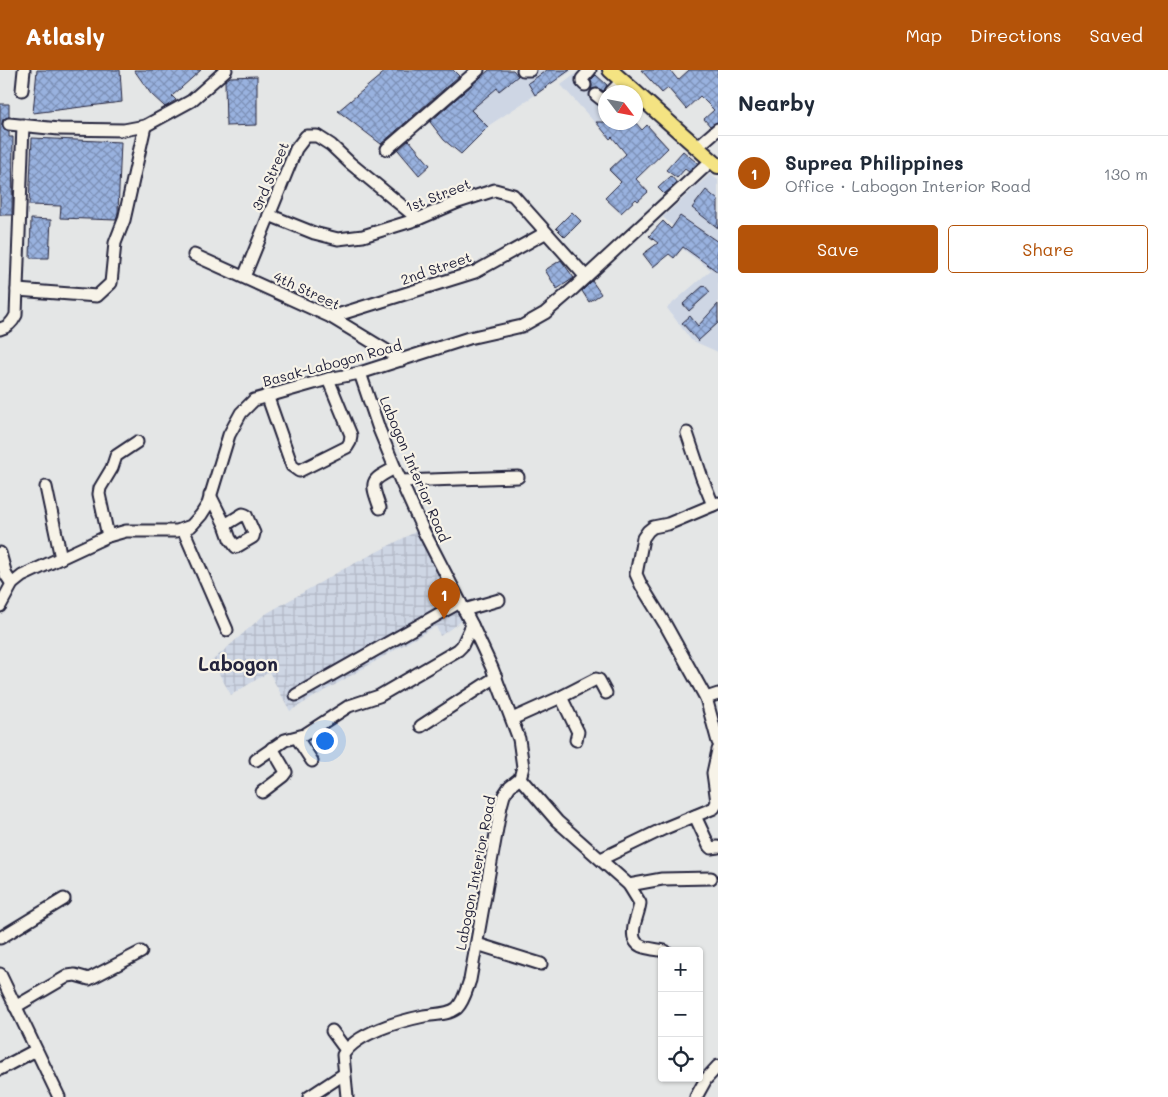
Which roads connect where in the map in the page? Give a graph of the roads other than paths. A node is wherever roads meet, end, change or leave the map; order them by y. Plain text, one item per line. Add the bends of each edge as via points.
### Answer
1 (24, 70) edge
2 (226, 70) edge
3 (478, 70) edge
4 (523, 70) edge
5 (530, 70) edge
6 (590, 70) edge
7 (610, 70) edge
8 (622, 81) junction
9 (585, 85) dead end
10 (618, 85) edge
11 (626, 85) edge
12 (22, 90) dead end
13 (643, 100) edge
14 (9, 124) dead end
15 (24, 125) junction
16 (145, 126) junction
17 (718, 129) edge
18 (387, 148) dead end
19 (696, 148) junction
20 (715, 164) edge
21 (269, 215) junction
22 (418, 219) junction
23 (545, 233) junction
24 (194, 255) dead end
25 (244, 277) junction
26 (586, 277) junction
27 (17, 290) junction
28 (332, 317) junction
29 (0, 329) edge
30 (402, 360) junction
31 (360, 373) junction
32 (328, 379) junction
33 (267, 396) junction
34 (687, 433) dead end
35 (137, 442) dead end
36 (395, 468) junction
37 (518, 477) dead end
38 (401, 481) junction
39 (46, 487) dead end
40 (210, 495) junction
41 (716, 504) edge
42 (380, 508) dead end
43 (225, 525) dead end
44 (183, 529) junction
45 (108, 536) junction
46 (0, 553) edge
47 (61, 558) junction
48 (12, 584) junction
49 (499, 600) dead end
50 (0, 606) edge
51 (462, 606) junction
52 (472, 625) junction
53 (227, 630) dead end
54 (496, 677) junction
55 (606, 693) dead end
56 (718, 694) edge
57 (296, 695) dead end
58 (561, 697) junction
59 (706, 698) junction
60 (512, 719) junction
61 (421, 726) dead end
62 (717, 736) edge
63 (297, 738) junction
64 (576, 740) dead end
65 (272, 748) junction
66 (718, 750) edge
67 (256, 760) dead end
68 (312, 761) dead end
69 (715, 773) edge
70 (520, 778) junction
71 (262, 792) dead end
72 (695, 816) junction
73 (718, 847) edge
74 (601, 859) junction
75 (711, 878) dead end
76 (629, 885) junction
77 (64, 899) dead end
78 (0, 938) edge
79 (477, 944) junction
80 (658, 949) edge
81 (141, 952) dead end
82 (541, 964) dead end
83 (0, 974) edge
84 (15, 1006) junction
85 (332, 1031) dead end
86 (36, 1050) junction
87 (346, 1050) junction
88 (718, 1066) edge
89 (0, 1069) edge
90 (344, 1074) junction
91 (59, 1097) edge
92 (309, 1097) edge
93 (347, 1097) edge
94 (696, 1097) edge

1 - 12 street
2 - 16 street via 191,101
3 - 18 street
4 - 5 street
6 - 9 street via 582,79
7 - 8 main road
8 - 10 street
8 - 11 main road
13 - 19 main road
14 - 15 street
15 - 16 street via 124,130
15 - 27 street
16 - 27 street via 124,220 115,243 111,284 97,296
17 - 19 street
19 - 20 main road
20 - 26 street, Basak-Labogon Road
21 - 22 street, 1st Street via 314,234 338,239 363,236
21 - 22 street, 3rd Street via 296,149 306,136 317,136
21 - 25 street, 3rd Street
22 - 23 street, 1st Street via 495,190 513,195
23 - 26 street, 1st Street
23 - 28 street, 2nd Street via 475,272
24 - 25 street, 4th Street
25 - 28 street, 4th Street
26 - 30 street, Basak-Labogon Road via 545,313 522,326 469,338
27 - 29 street via 16,315 6,328
28 - 30 street, 4th Street
30 - 31 street, Basak-Labogon Road
31 - 32 street, Basak-Labogon Road
31 - 36 street, Labogon Interior Road
32 - 33 street, Basak-Labogon Road
32 - 33 street via 351,435 350,442 347,447 299,472 292,466
33 - 40 street, Basak-Labogon Road via 254,400 241,413 229,435
34 - 41 street via 702,478
35 - 45 street via 116,456 98,494
36 - 38 street, Labogon Interior Road
36 - 42 street via 375,482 373,489
37 - 38 street
38 - 51 street, Labogon Interior Road
39 - 47 street
40 - 43 street
40 - 44 street, Basak-Labogon Road via 201,515 191,526
41 - 59 street via 648,531 642,538 636,574
44 - 45 street via 126,530
44 - 53 street
45 - 47 street
46 - 48 street
47 - 48 street
48 - 50 street
49 - 51 street
51 - 52 street, Labogon Interior Road
51 - 57 street
52 - 54 street, Labogon Interior Road
52 - 63 street via 458,650 379,696 349,706
54 - 60 street, Labogon Interior Road
54 - 61 street
55 - 58 street via 596,679
56 - 59 street
58 - 60 street
58 - 64 street via 578,732
59 - 62 street
60 - 70 street, Labogon Interior Road via 524,768
63 - 65 street via 285,740
63 - 68 street
65 - 67 street
65 - 71 street via 286,772
66 - 69 street
69 - 72 street via 716,805
70 - 74 street via 557,821
70 - 79 street, Labogon Interior Road via 510,786 501,806
72 - 73 street via 709,846
72 - 74 street
74 - 76 street
75 - 76 street via 662,879
76 - 80 street via 640,903 633,940 639,945
77 - 78 street
79 - 82 street
79 - 87 street, Labogon Interior Road via 470,980 457,1008 364,1035
81 - 84 street via 89,979 68,976
83 - 84 street
84 - 86 street
85 - 87 street
86 - 89 street
86 - 91 street
87 - 90 street via 343,1055
88 - 94 street
90 - 92 street
90 - 93 street

